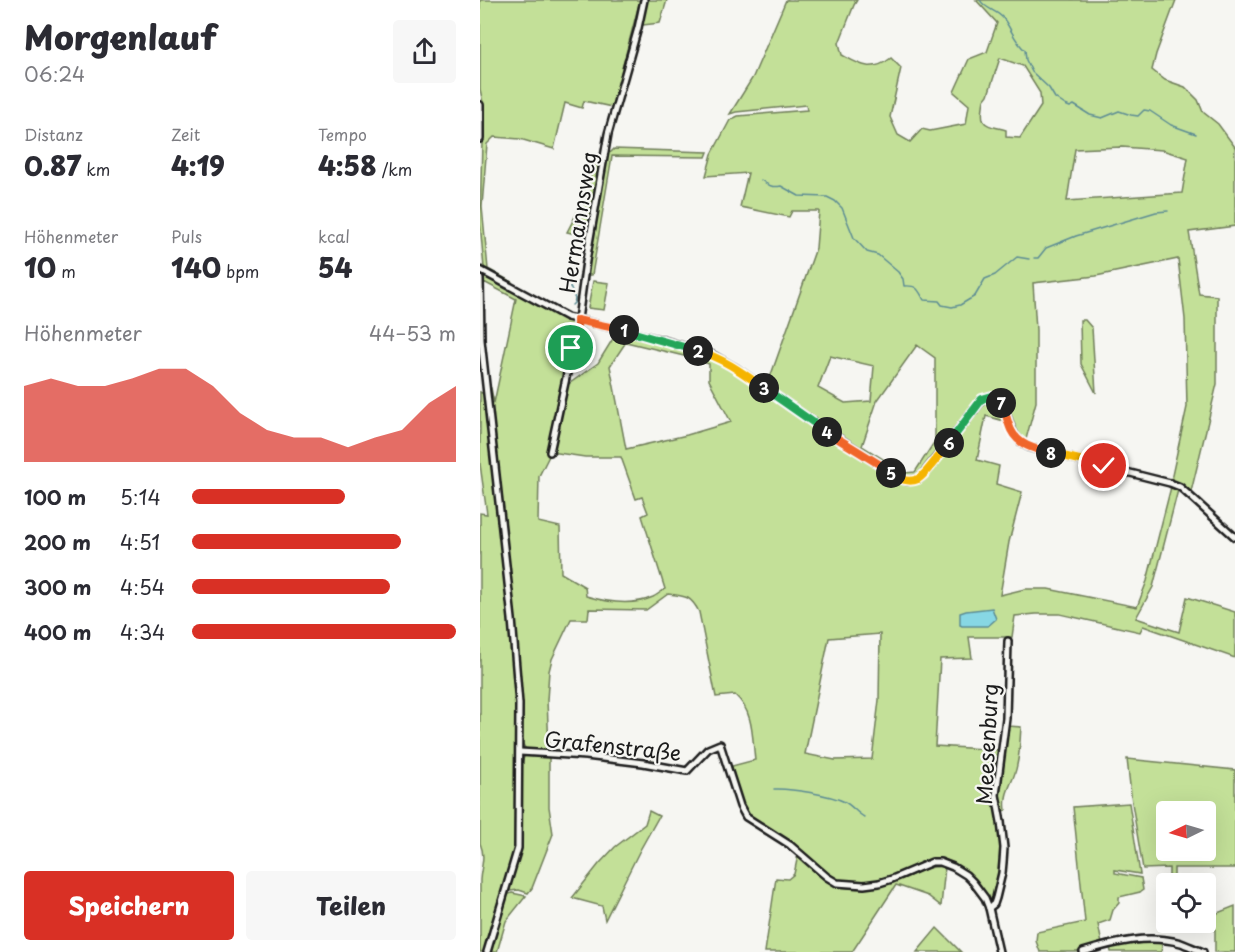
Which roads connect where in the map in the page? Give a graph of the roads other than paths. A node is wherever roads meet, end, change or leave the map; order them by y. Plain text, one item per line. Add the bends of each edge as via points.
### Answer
1 (644, 0) edge
2 (480, 105) edge
3 (480, 139) edge
4 (480, 270) edge
5 (480, 279) edge
6 (577, 320) junction
7 (481, 341) edge
8 (550, 452) dead end
9 (1235, 537) edge
10 (1008, 641) dead end
11 (520, 752) junction
12 (989, 908) junction
13 (487, 952) edge
14 (999, 952) edge
15 (1083, 952) edge
16 (1203, 952) edge

1 - 6 street, Hermannsweg via 608,134
2 - 3 street
4 - 6 street
5 - 7 street, Grafenstraße
6 - 8 street, Hermannsweg
6 - 9 street via 713,355 896,477 908,481 920,478 982,399 992,396 1001,403 1011,430 1023,444 1180,487
7 - 11 street, Grafenstraße via 512,619
10 - 12 street, Meesenburg via 1006,718 996,795 1004,848 996,898
11 - 12 street, Grafenstraße via 586,756 687,771 708,749 720,744 746,817 790,844 826,878 864,885 940,862 966,875
11 - 13 street, Grafenstraße via 518,848
12 - 14 street
15 - 16 street via 1150,939 1180,943

